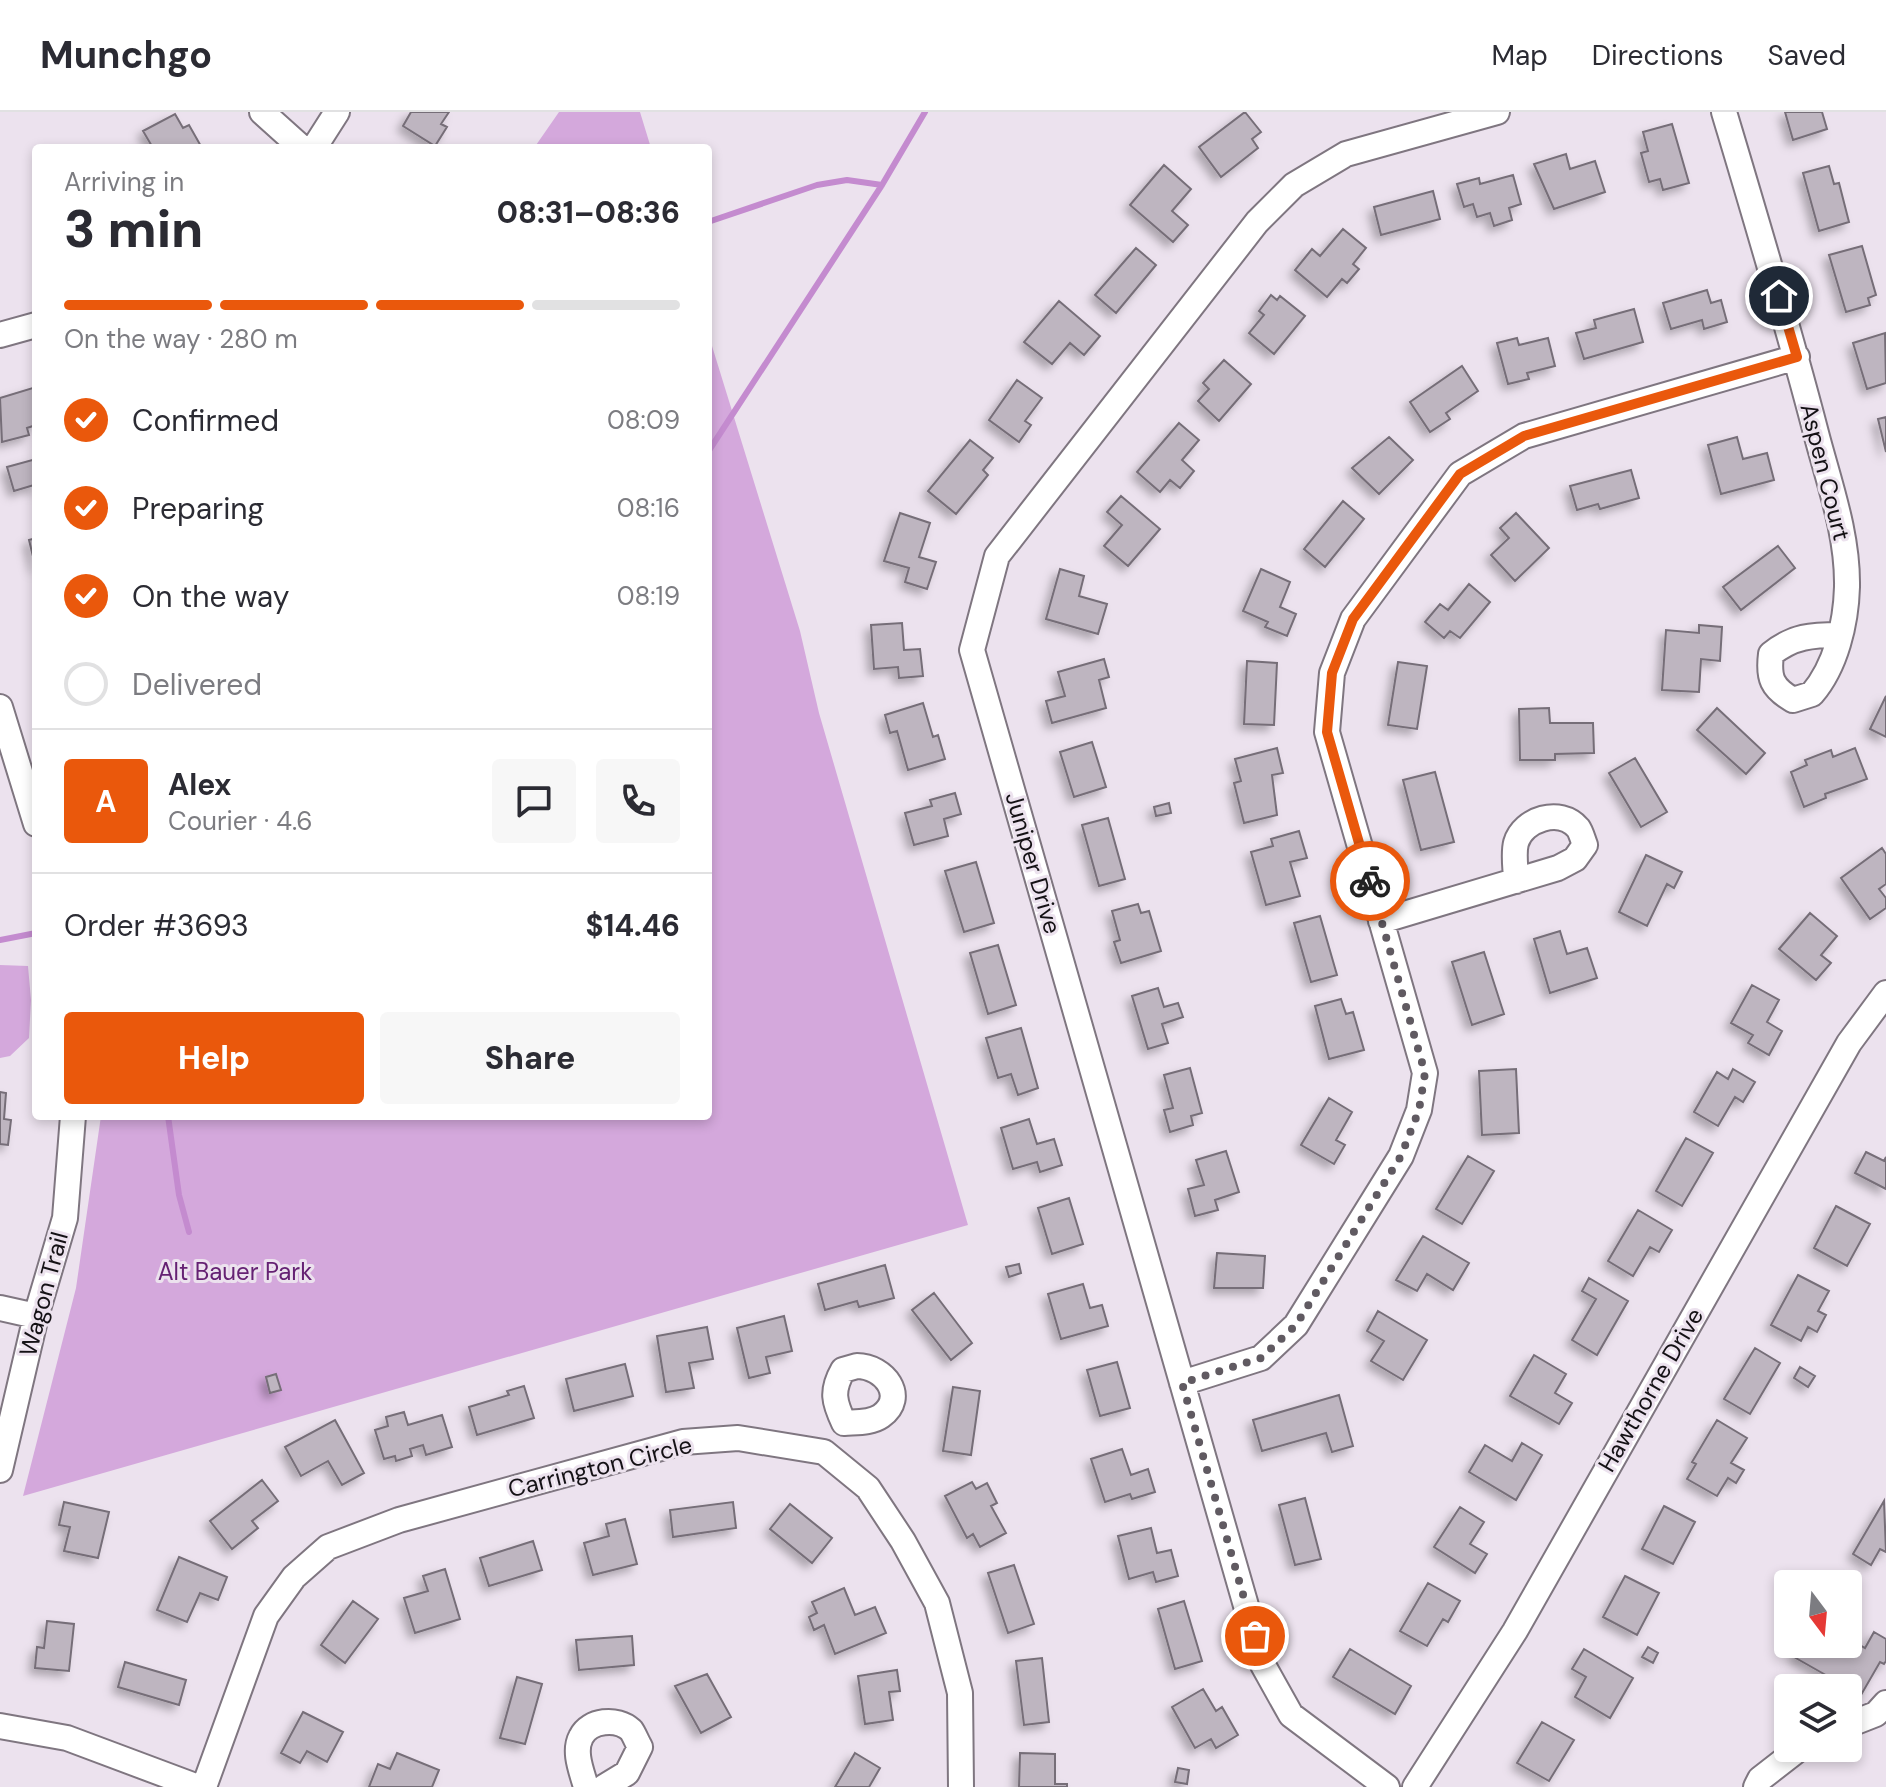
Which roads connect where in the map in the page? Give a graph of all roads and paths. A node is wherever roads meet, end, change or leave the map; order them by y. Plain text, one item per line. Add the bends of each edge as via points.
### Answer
1 (262, 112) edge
2 (337, 112) edge
3 (1497, 112) edge
4 (1724, 112) edge
5 (298, 144) edge
6 (317, 144) edge
7 (32, 326) edge
8 (0, 335) edge
9 (1797, 357) junction
10 (1840, 635) dead end
11 (0, 707) edge
12 (32, 811) edge
13 (1516, 881) dead end
14 (1381, 921) junction
15 (1886, 993) edge
16 (73, 1120) edge
17 (0, 1308) edge
18 (36, 1316) junction
19 (1182, 1383) junction
20 (844, 1423) dead end
21 (824, 1452) junction
22 (0, 1470) edge
23 (1886, 1703) edge
24 (1862, 1720) edge
25 (0, 1726) edge
26 (1782, 1762) edge
27 (201, 1787) edge
28 (586, 1787) edge
29 (604, 1787) edge
30 (961, 1787) edge
31 (1387, 1787) edge
32 (1415, 1787) edge
33 (1756, 1787) edge

1 - 5 street
2 - 6 street
3 - 19 street, Juniper Drive via 1346,154 1294,185 1257,222 997,556 977,623 972,650
4 - 9 street, Aspen Court
7 - 8 street
9 - 10 street, Aspen Court via 1843,537 1847,588
9 - 14 street via 1524,436 1460,474 1442,498 1353,619 1332,673 1327,732
11 - 12 street
13 - 14 street
14 - 19 street via 1425,1073 1419,1110 1401,1156 1296,1325 1261,1358
15 - 32 street, Hawthorne Drive via 1849,1043 1515,1631
16 - 18 street, Wagon Trail via 65,1218
17 - 18 street
18 - 22 street, Wagon Trail
19 - 31 street, Juniper Drive via 1263,1665 1291,1715
20 - 21 street
21 - 27 street, Carrington Circle via 738,1438 683,1442 399,1520 328,1547 294,1577 266,1616
21 - 30 street via 868,1488 937,1603 960,1693
23 - 24 street
25 - 27 street via 67,1738
26 - 33 street
28 - 29 street via 578,1758 581,1737 595,1724 612,1721 630,1729 640,1747 627,1773

